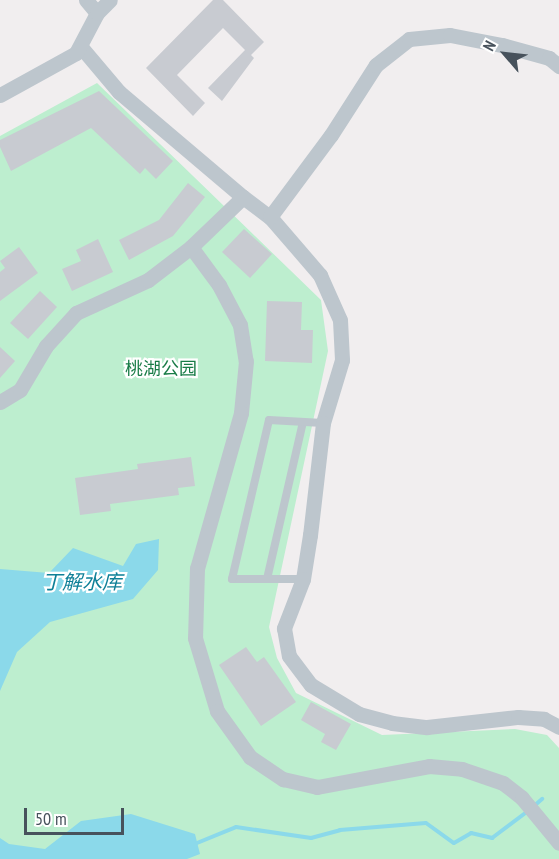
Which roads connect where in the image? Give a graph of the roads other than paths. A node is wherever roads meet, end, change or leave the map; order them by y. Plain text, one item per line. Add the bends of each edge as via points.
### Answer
1 (86, 0) edge
2 (110, 0) edge
3 (97, 13) junction
4 (81, 47) junction
5 (559, 66) edge
6 (0, 95) edge
7 (243, 197) junction
8 (270, 217) junction
9 (191, 247) junction
10 (0, 402) edge
11 (303, 422) junction
12 (323, 423) junction
13 (267, 579) junction
14 (303, 579) junction
15 (559, 727) edge
16 (559, 843) edge

1 - 3 street
2 - 3 street
3 - 4 street
4 - 6 street
4 - 7 street via 119,92
5 - 8 street via 549,58 450,35 409,39 376,65 331,135
7 - 8 street
7 - 9 street
8 - 12 street via 320,275 340,320 342,360
9 - 10 street via 148,280 76,314 46,346 20,390
9 - 16 street via 219,285 240,325 246,361 241,413 197,568 195,638 218,711 249,757 283,779 317,787 429,766 462,769 503,783 522,798
11 - 12 lane
11 - 13 lane
11 - 13 lane via 269,420 232,579
12 - 14 street
13 - 14 lane
14 - 15 street via 284,628 289,656 311,685 359,714 427,727 518,717 544,719

